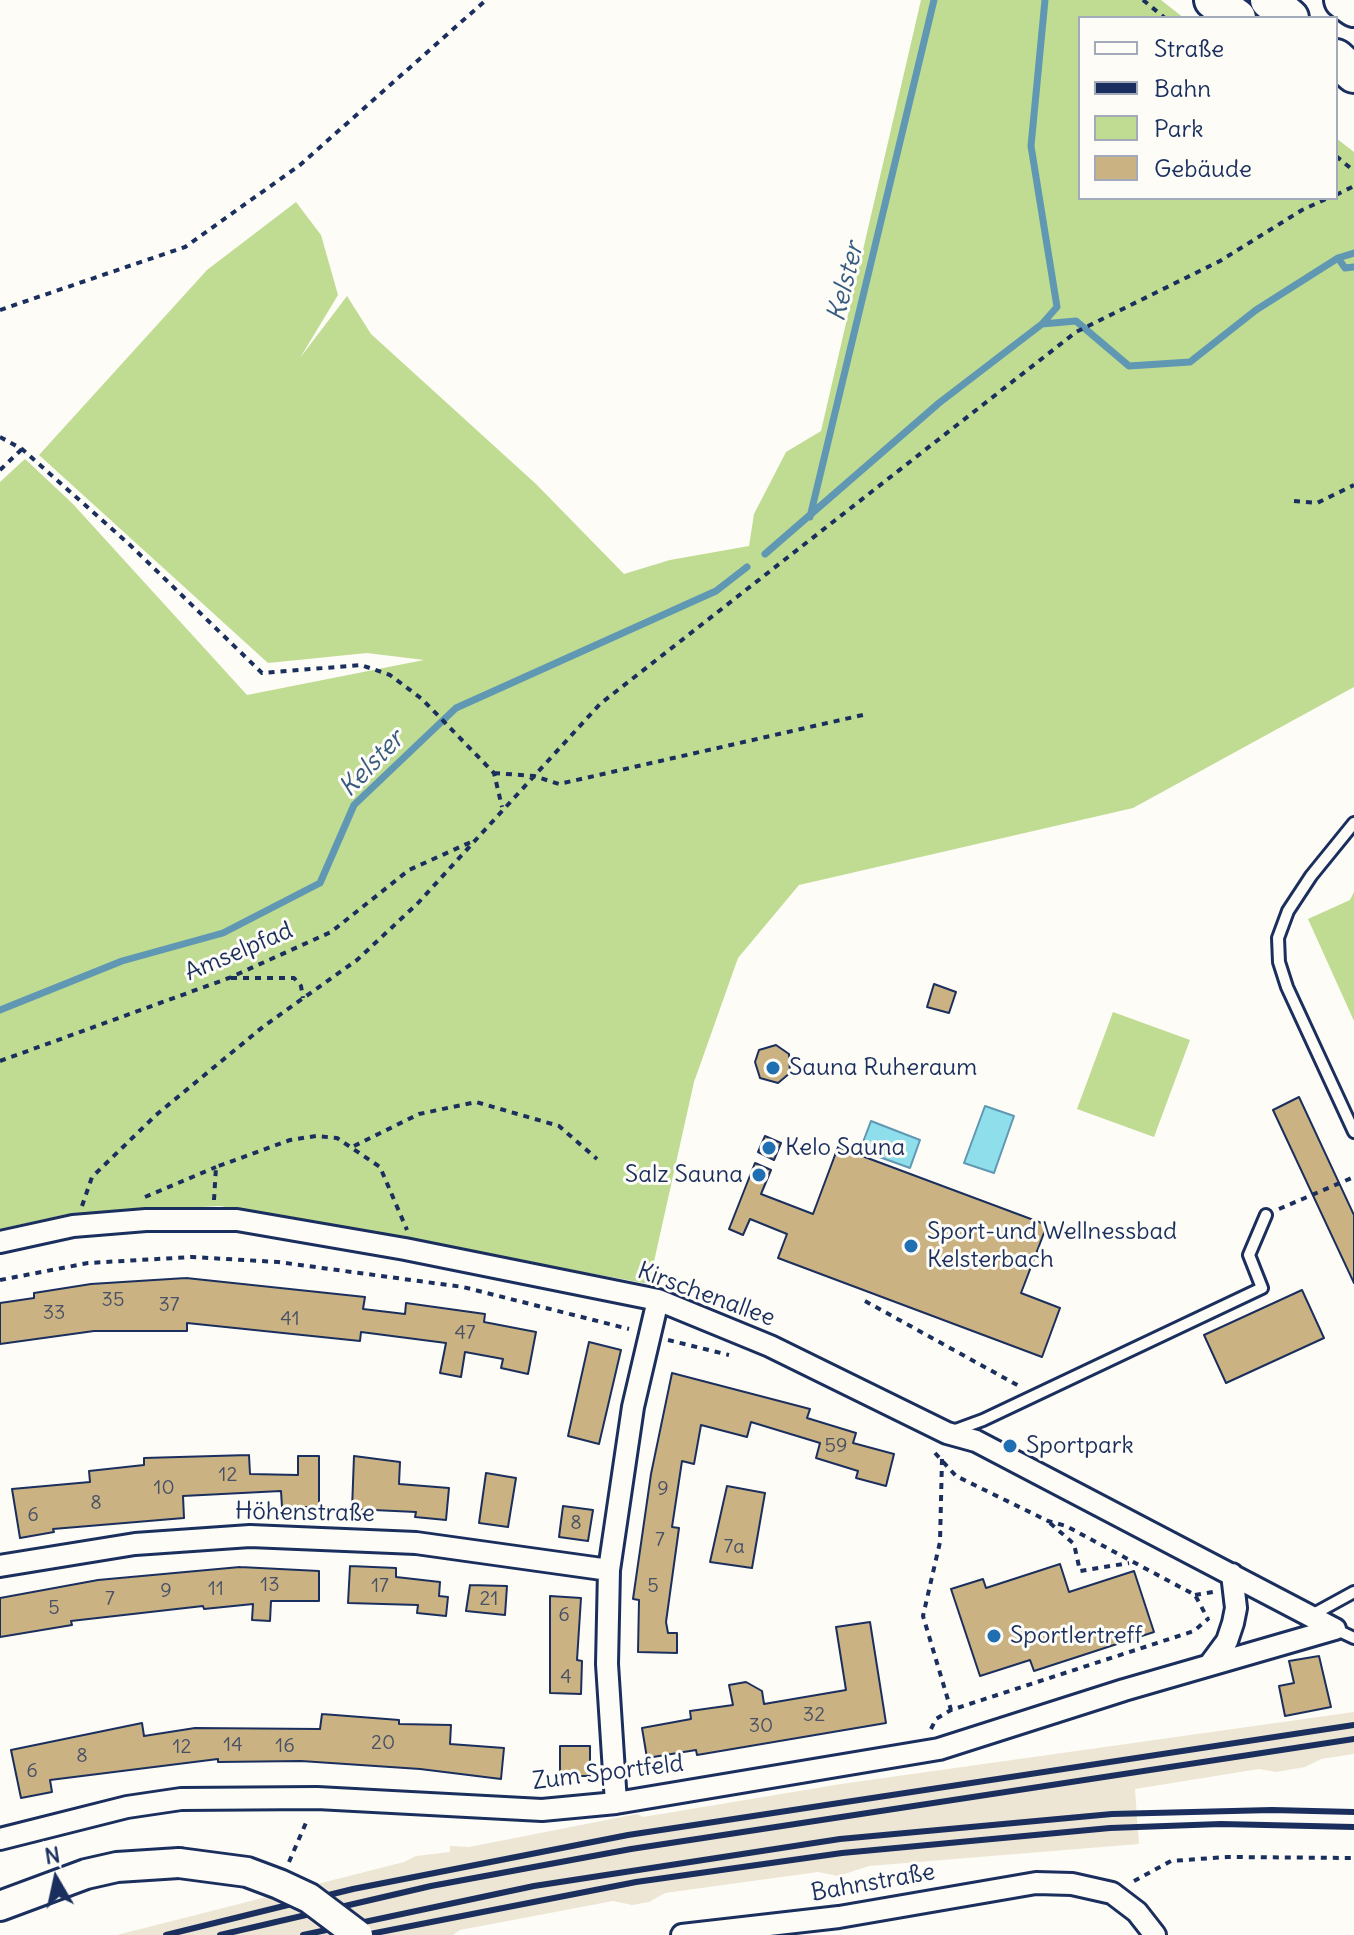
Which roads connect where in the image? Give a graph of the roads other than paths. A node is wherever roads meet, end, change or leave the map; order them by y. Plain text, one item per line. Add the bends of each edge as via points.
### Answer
1 (1213, 0) edge
2 (1269, 0) edge
3 (1343, 0) edge
4 (1354, 8) edge
5 (1234, 16) edge
6 (1288, 16) edge
7 (1338, 60) edge
8 (1354, 74) edge
9 (1354, 823) edge
10 (1354, 1132) edge
11 (1266, 1215) road end
12 (0, 1242) edge
13 (658, 1300) junction
14 (947, 1433) junction
15 (0, 1566) edge
16 (609, 1570) junction
17 (1232, 1574) junction
18 (1354, 1592) edge
19 (1312, 1615) junction
20 (1335, 1629) junction
21 (1354, 1638) edge
22 (1210, 1664) junction
23 (616, 1803) junction
24 (0, 1839) edge
25 (0, 1906) edge
26 (789, 1929) edge
27 (358, 1935) edge
28 (682, 1935) edge
29 (1155, 1935) edge

1 - 5 highway
2 - 6 highway
3 - 4 highway
7 - 8 highway
9 - 10 lane via 1311,876 1278,938 1287,987
11 - 14 lane via 1249,1255 1262,1288
12 - 13 street, Kirschenallee via 77,1217 212,1218 405,1249
13 - 14 street, Kirschenallee via 770,1346
13 - 16 street via 633,1407
14 - 17 street, Kirschenallee via 976,1441
15 - 16 street, Höhenstraße via 135,1544 264,1536 416,1543
16 - 23 street via 607,1664
17 - 19 street, Kirschenallee
17 - 22 street via 1233,1623
18 - 19 lane
19 - 20 street, Kirschenallee
20 - 21 lane
20 - 22 street, Zum Sportfeld
22 - 23 street, Zum Sportfeld via 919,1752
23 - 24 street, Zum Sportfeld via 542,1810 317,1798 181,1799
25 - 27 street, bridge via 86,1874 179,1863 247,1872 279,1884 309,1898
26 - 28 street, Bahnstraße
26 - 29 street, Bahnstraße via 998,1887 1072,1884 1112,1893

